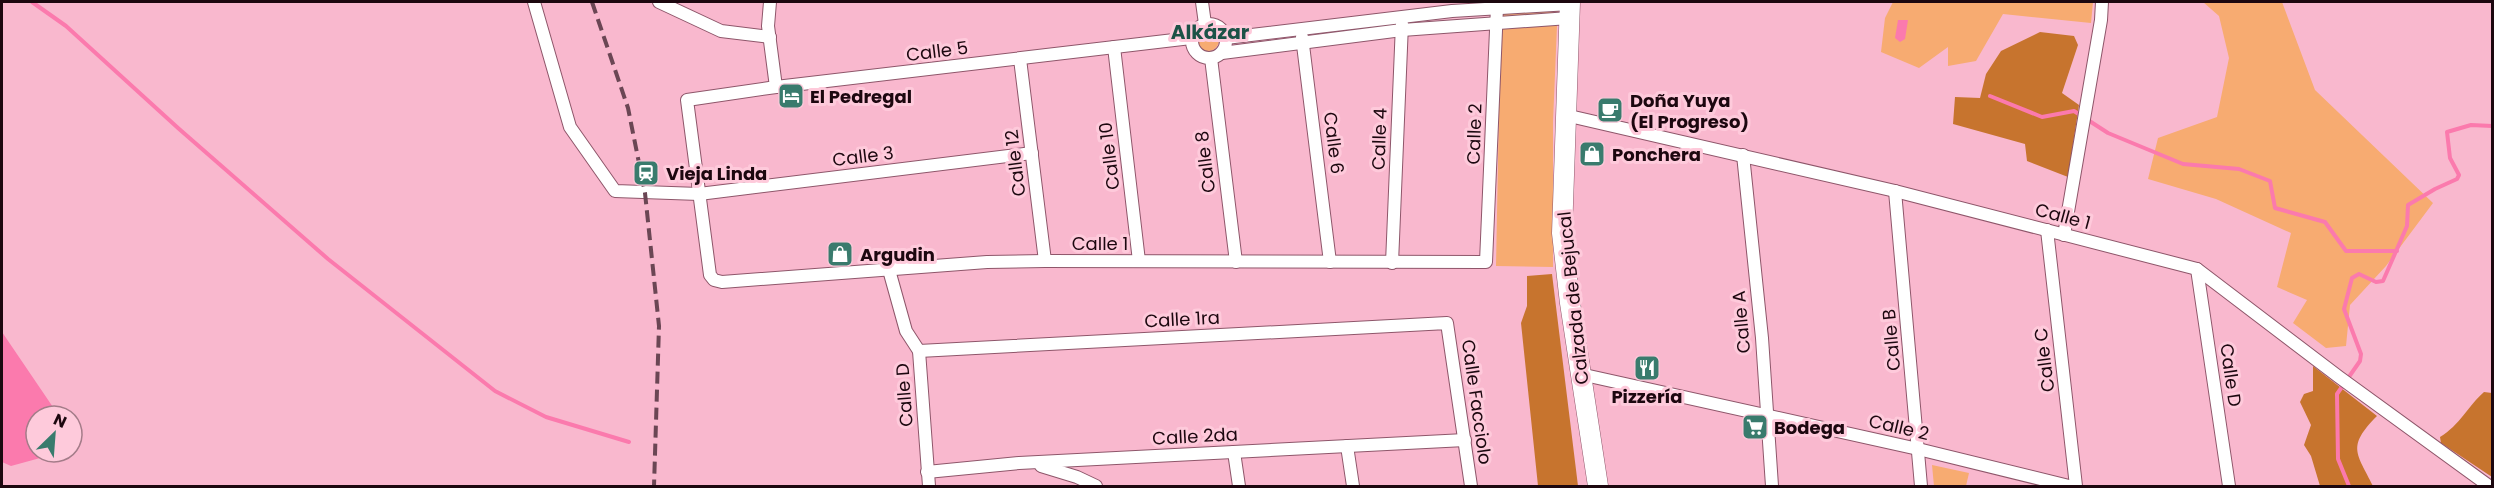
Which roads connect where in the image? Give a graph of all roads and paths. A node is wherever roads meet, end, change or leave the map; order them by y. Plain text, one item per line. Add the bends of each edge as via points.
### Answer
1 (534, 2) edge
2 (770, 2) edge
3 (1202, 2) edge
4 (2102, 2) edge
5 (662, 3) edge
6 (1497, 7) junction
7 (1569, 8) edge
8 (1403, 17) junction
9 (1496, 22) junction
10 (1205, 24) junction
11 (1302, 29) junction
12 (1402, 30) junction
13 (770, 37) junction
14 (1191, 38) junction
15 (1226, 38) junction
16 (1303, 44) junction
17 (1114, 47) junction
18 (1216, 56) junction
19 (1020, 59) junction
20 (777, 87) junction
21 (1564, 116) junction
22 (1032, 153) junction
23 (1743, 155) junction
24 (1895, 191) junction
25 (699, 194) junction
26 (2047, 230) junction
27 (2064, 235) junction
28 (1045, 261) junction
29 (1139, 261) junction
30 (1487, 261) joint
31 (1236, 262) junction
32 (1330, 262) junction
33 (1392, 262) junction
34 (2197, 269) junction
35 (889, 270) junction
36 (1447, 323) joint
37 (919, 351) junction
38 (1580, 374) junction
39 (1766, 415) junction
40 (1465, 440) junction
41 (1347, 446) junction
42 (1918, 449) junction
43 (1234, 452) junction
44 (1019, 464) junction
45 (927, 472) junction
46 (929, 486) edge
47 (1096, 486) edge
48 (1239, 486) edge
49 (1353, 486) edge
50 (1471, 486) edge
51 (1598, 486) edge
52 (1772, 486) edge
53 (1921, 486) edge
54 (2069, 486) edge
55 (2076, 486) edge
56 (2229, 486) edge
57 (2489, 486) edge

1 - 25 street, Calle 3 via 570,127 615,191
2 - 13 street
3 - 10 street
4 - 27 street
5 - 13 street via 721,31
6 - 7 street
6 - 8 street
6 - 9 street, Calle 2
7 - 9 street
7 - 21 main road, Calzada de Bejucal
8 - 11 street
8 - 12 street, Calle 4
9 - 12 street
9 - 30 street, Calle 2
10 - 14 street
10 - 15 street via 1216,25
11 - 15 street
11 - 16 street, Calle 6
12 - 16 street
12 - 33 street, Calle 4
13 - 20 street
14 - 17 street, Calle 5
14 - 18 street via 1196,53
15 - 18 street
16 - 18 street
16 - 32 street, Calle 6
17 - 19 street, Calle 5
17 - 29 street, Calle 10
18 - 31 street, Calle 8
19 - 20 street, Calle 5
19 - 22 street, Calle 12
20 - 25 street, Calle 5 via 687,100
21 - 23 street, Calle 1
21 - 38 main road, Calzada de Bejucal via 1562,233
22 - 25 street, Calle 3
22 - 28 street, Calle 12
23 - 24 street, Calle 1
23 - 39 street, Calle A
24 - 26 street, Calle 1
24 - 42 street, Calle B
25 - 35 street, Calle 1 via 710,275 714,280
26 - 27 street, Calle 1
26 - 55 street, Calle C
27 - 34 street, Calle 1
28 - 29 street, Calle 1
28 - 35 street, Calle 1
29 - 31 street, Calle 1
30 - 33 street, Calle 1
31 - 32 street, Calle 1
32 - 33 street, Calle 1
34 - 56 street, Calle D
34 - 57 street, Calle 1
35 - 37 street, Calle D via 906,331
36 - 37 street, Calle 1ra
36 - 40 street, Calle Facciolo
37 - 45 street, Calle D
38 - 39 street, Calle 2
38 - 51 main road, Calzada de Bejucal
39 - 42 street, Calle 2
39 - 52 street, Calle A
40 - 41 street, Calle 2da
40 - 50 street, Calle Facciolo
41 - 43 street, Calle 2da
41 - 49 street
42 - 53 street, Calle B
42 - 54 street, Calle 2
43 - 44 street, Calle 2da
43 - 48 street
44 - 45 street, Calle 2da
44 - 47 street via 1048,467
45 - 46 street, Calle D

